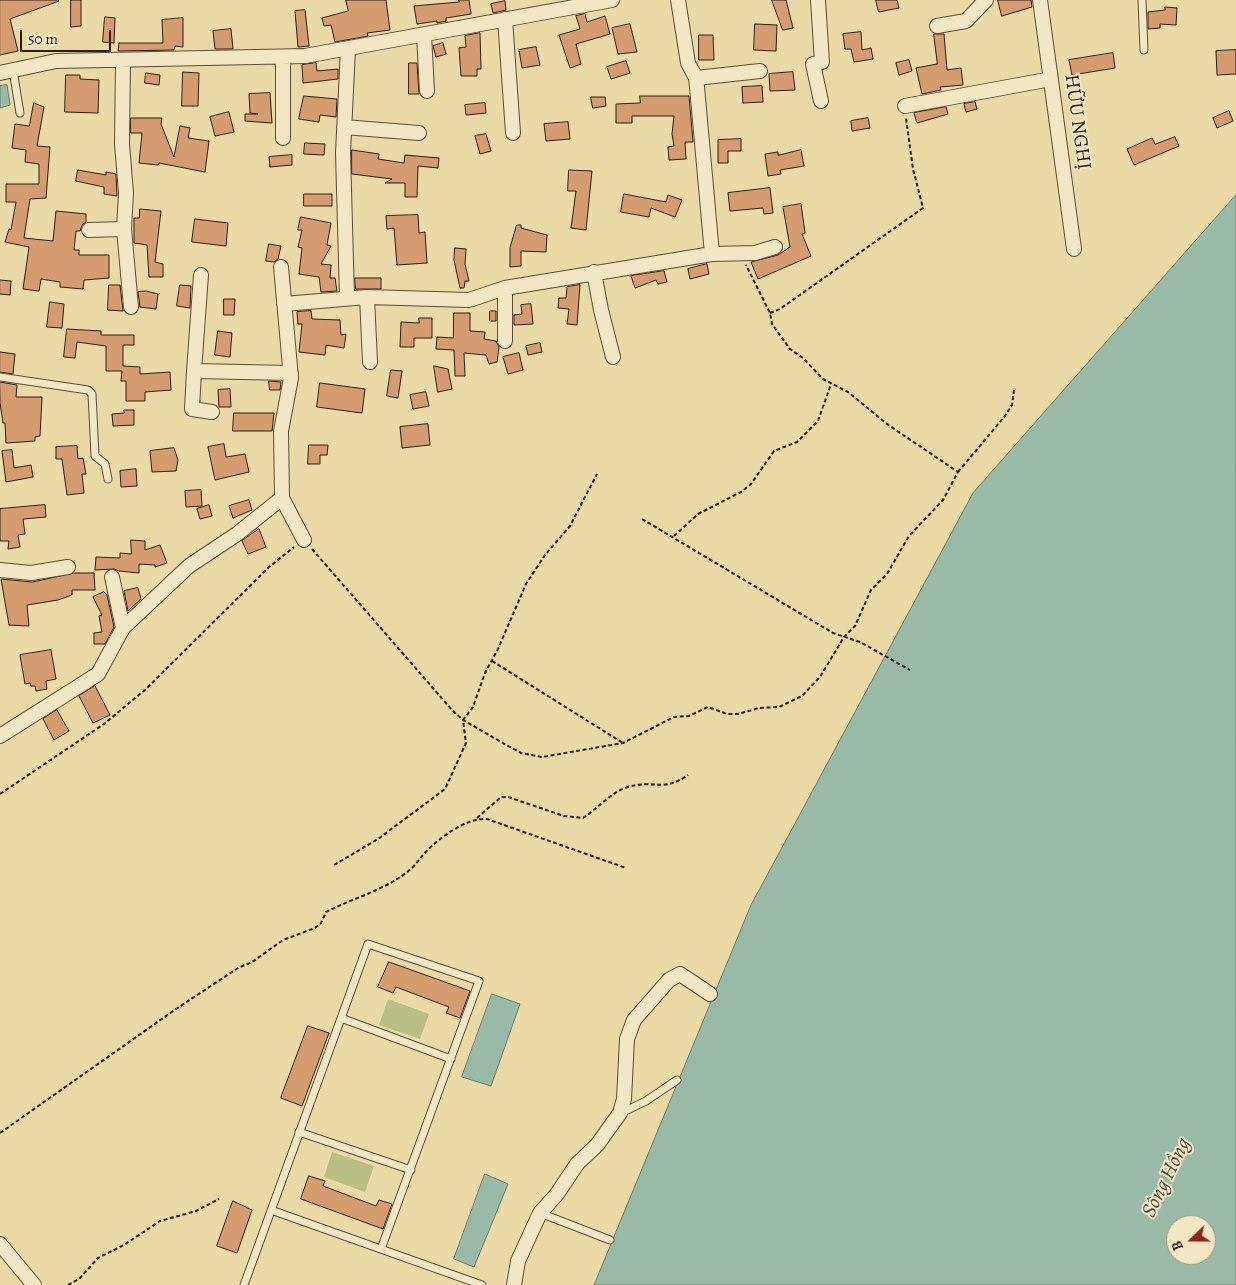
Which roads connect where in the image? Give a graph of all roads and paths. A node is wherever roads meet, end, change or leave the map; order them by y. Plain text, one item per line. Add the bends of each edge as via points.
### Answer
1 (612, 0) edge
2 (678, 0) edge
3 (818, 0) edge
4 (986, 0) edge
5 (1040, 0) edge
6 (1142, 0) edge
7 (590, 2) edge
8 (505, 20) junction
9 (937, 26) dead end
10 (424, 35) junction
11 (348, 49) junction
12 (1144, 50) dead end
13 (283, 57) junction
14 (123, 60) junction
15 (6, 71) edge
16 (760, 71) dead end
17 (696, 78) junction
18 (1051, 80) junction
19 (427, 91) dead end
20 (821, 101) dead end
21 (905, 106) joint
22 (20, 113) dead end
23 (344, 128) junction
24 (419, 133) dead end
25 (513, 133) dead end
26 (283, 138) dead end
27 (124, 229) junction
28 (89, 230) dead end
29 (776, 247) dead end
30 (1074, 249) dead end
31 (712, 254) junction
32 (741, 254) junction
33 (281, 267) dead end
34 (594, 272) junction
35 (201, 275) dead end
36 (504, 288) junction
37 (367, 297) junction
38 (347, 298) junction
39 (284, 304) junction
40 (131, 307) dead end
41 (770, 313) junction
42 (505, 341) dead end
43 (613, 357) dead end
44 (370, 362) dead end
45 (194, 370) junction
46 (291, 373) junction
47 (0, 377) edge
48 (831, 384) junction
49 (1014, 390) dead end
50 (212, 412) dead end
51 (958, 472) junction
52 (597, 474) dead end
53 (108, 479) dead end
54 (282, 498) junction
55 (642, 519) dead end
56 (674, 536) junction
57 (304, 540) junction
58 (68, 567) dead end
59 (0, 570) edge
60 (112, 577) dead end
61 (123, 628) junction
62 (844, 637) junction
63 (492, 661) junction
64 (910, 670) dead end
65 (463, 720) junction
66 (0, 736) edge
67 (623, 743) junction
68 (688, 775) dead end
69 (0, 794) edge
70 (477, 818) junction
71 (334, 865) dead end
72 (626, 868) dead end
73 (710, 994) dead end
74 (341, 1018) junction
75 (451, 1059) junction
76 (676, 1080) dead end
77 (620, 1113) junction
78 (298, 1132) junction
79 (0, 1133) edge
80 (411, 1170) junction
81 (219, 1199) dead end
82 (271, 1210) junction
83 (540, 1213) junction
84 (610, 1240) dead end
85 (0, 1244) edge
86 (380, 1249) junction
87 (34, 1285) edge
88 (68, 1285) edge
89 (244, 1285) edge
90 (482, 1285) edge
91 (514, 1285) edge

1 - 7 street
2 - 17 street via 688,63
3 - 20 street via 822,62 813,64
4 - 9 street via 966,21
5 - 18 street, HỮU NGHỊ
6 - 12 lane
7 - 8 street
8 - 10 street
8 - 25 street
10 - 11 street
10 - 19 street
11 - 13 street
11 - 23 street
13 - 14 street
13 - 26 street
14 - 15 street via 56,61
14 - 27 street
15 - 22 lane
16 - 17 street
17 - 31 street
18 - 21 street
18 - 30 street, HỮU NGHỊ
21 - 41 path via 913,169 923,208
23 - 24 street
23 - 38 street
27 - 28 street
27 - 40 street
29 - 32 street
31 - 32 street
31 - 34 street
32 - 41 path
33 - 39 street
34 - 36 street
34 - 43 street
35 - 45 street
36 - 37 street via 469,300
36 - 42 street
37 - 38 street
37 - 44 street
38 - 39 street
39 - 46 street
41 - 48 path via 772,324 790,349
45 - 46 street
45 - 50 street via 192,409
46 - 54 street via 282,431
47 - 53 lane via 88,390 92,394 95,456 105,464
48 - 51 path via 848,392
48 - 56 path via 818,421 797,442 774,451 751,484 698,514
49 - 51 path via 1012,405 1005,416
51 - 62 path via 943,500 909,536 887,574 871,590 855,626
52 - 63 path via 570,526 545,554 526,584
54 - 57 street
54 - 61 street via 189,566
55 - 56 path
56 - 62 path via 795,611
57 - 65 path
57 - 69 path via 268,568 169,668 104,724
58 - 59 street via 32,573
60 - 61 street
61 - 66 street via 98,674
62 - 64 path via 860,642
62 - 67 path via 820,676 802,696 780,707 727,714 708,707 689,716 674,717
63 - 65 path via 473,707
63 - 67 path
65 - 67 path via 521,753 542,758
65 - 71 path via 466,743 445,789 378,839
68 - 70 path via 675,784 626,788 583,818 569,817 508,797 501,798
70 - 72 path via 546,838
70 - 79 path via 448,832 414,866 391,883 326,912 315,928 283,940 176,1008
73 - 77 street via 680,974 669,980 634,1020 627,1039 624,1099
74 - 75 lane
74 - 75 lane via 368,944 479,981
74 - 78 lane
75 - 80 lane
76 - 77 lane via 646,1101
77 - 83 street
78 - 80 lane
78 - 82 lane
80 - 86 lane
81 - 88 path via 196,1211 160,1221 98,1258 79,1279
82 - 86 lane
82 - 89 lane
83 - 84 lane
83 - 91 street via 518,1261
85 - 87 street
86 - 90 lane

